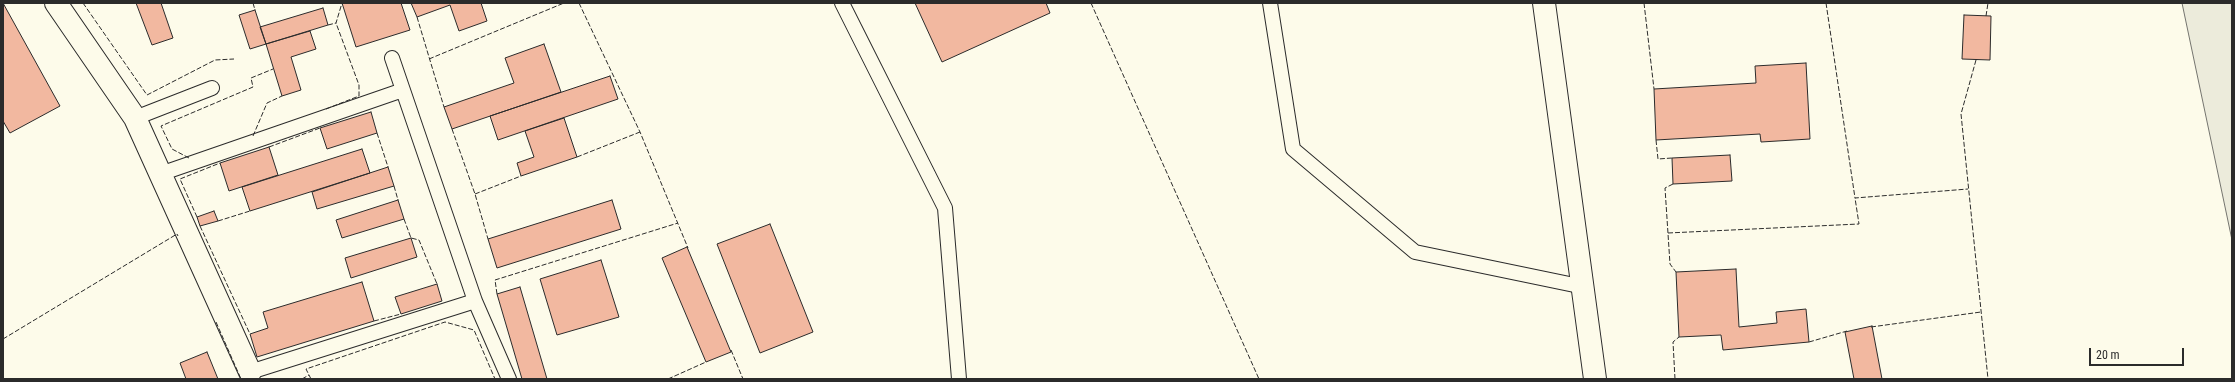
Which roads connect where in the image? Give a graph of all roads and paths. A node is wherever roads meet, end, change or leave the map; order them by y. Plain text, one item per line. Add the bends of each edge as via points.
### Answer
1 (56, 3) edge
2 (842, 3) edge
3 (1270, 3) edge
4 (1544, 3) edge
5 (392, 58) dead end
6 (212, 88) dead end
7 (403, 90) junction
8 (135, 118) junction
9 (160, 174) junction
10 (1584, 287) junction
11 (475, 301) junction
12 (250, 372) joint
13 (509, 379) edge
14 (959, 379) edge
15 (1595, 379) edge

1 - 8 street
2 - 14 lane via 945,208
3 - 10 lane via 1293,150 1415,252
4 - 10 street
5 - 7 lane
6 - 8 lane
7 - 9 lane
7 - 11 lane
8 - 9 street
9 - 12 street
10 - 15 street
11 - 12 lane
11 - 13 lane

